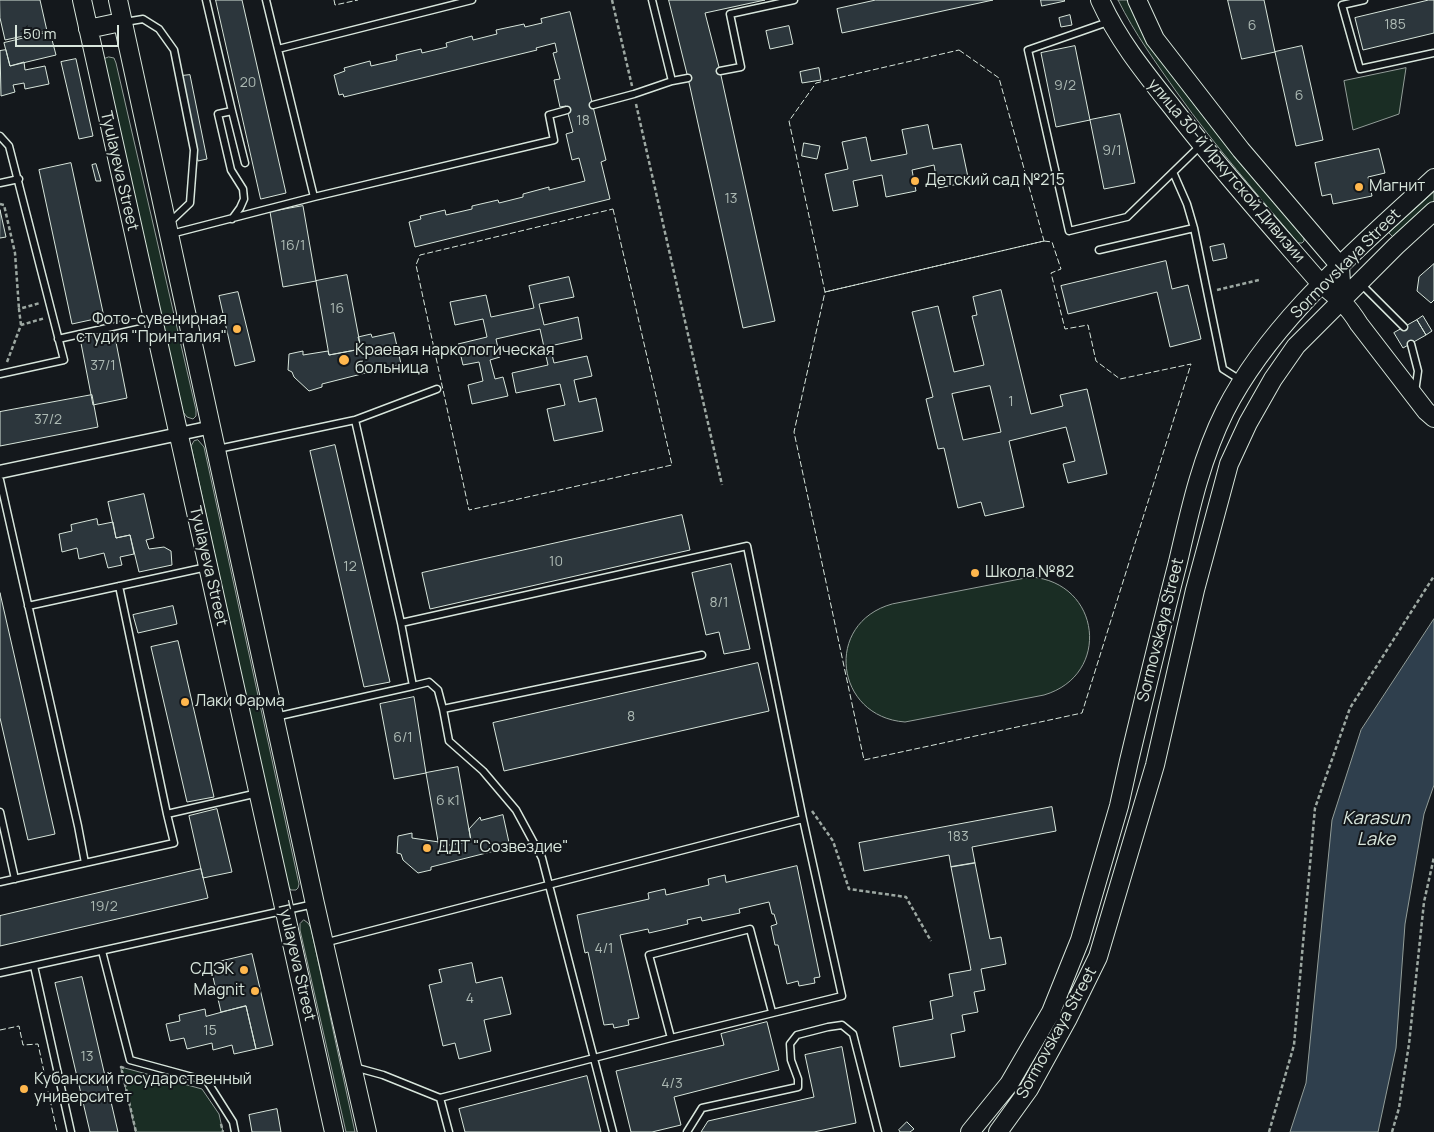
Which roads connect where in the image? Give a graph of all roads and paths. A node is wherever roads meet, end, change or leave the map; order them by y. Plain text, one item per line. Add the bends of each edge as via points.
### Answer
1 (82, 0) edge
2 (118, 0) edge
3 (206, 0) edge
4 (266, 0) edge
5 (472, 0) edge
6 (612, 0) edge
7 (652, 0) edge
8 (794, 0) edge
9 (1100, 0) edge
10 (1137, 0) edge
11 (1364, 0) edge
12 (1110, 21) junction
13 (121, 22) junction
14 (88, 29) junction
15 (278, 49) junction
16 (1434, 53) edge
17 (720, 72) dead end
18 (688, 78) dead end
19 (672, 81) junction
20 (634, 94) junction
21 (593, 105) dead end
22 (567, 110) dead end
23 (232, 111) junction
24 (0, 136) edge
25 (1201, 145) junction
26 (245, 163) dead end
27 (1173, 172) junction
28 (1434, 178) edge
29 (18, 179) junction
30 (0, 183) edge
31 (314, 196) junction
32 (0, 204) edge
33 (1434, 211) edge
34 (232, 219) junction
35 (1194, 228) junction
36 (168, 230) junction
37 (1100, 250) dead end
38 (1340, 266) junction
39 (1259, 280) dead end
40 (1360, 282) junction
41 (1321, 284) junction
42 (1208, 292) junction
43 (49, 300) junction
44 (1342, 300) junction
45 (19, 309) junction
46 (52, 316) junction
47 (153, 318) junction
48 (21, 325) junction
49 (1404, 327) dead end
50 (58, 339) junction
51 (1411, 344) dead end
52 (2, 374) edge
53 (1243, 382) junction
54 (437, 389) dead end
55 (1415, 396) junction
56 (1434, 418) edge
57 (355, 420) junction
58 (212, 427) junction
59 (178, 434) junction
60 (217, 450) junction
61 (0, 472) edge
62 (0, 480) edge
63 (722, 485) dead end
64 (208, 567) junction
65 (1434, 576) edge
66 (119, 586) junction
67 (28, 606) junction
68 (401, 623) junction
69 (702, 655) dead end
70 (413, 686) junction
71 (443, 709) junction
72 (274, 717) junction
73 (798, 791) junction
74 (258, 793) junction
75 (0, 812) edge
76 (167, 814) junction
77 (803, 819) junction
78 (1434, 857) edge
79 (85, 863) junction
80 (15, 879) junction
81 (0, 882) edge
82 (550, 885) junction
83 (315, 904) junction
84 (284, 910) junction
85 (931, 941) dead end
86 (324, 944) junction
87 (102, 951) junction
88 (1074, 955) junction
89 (1095, 963) junction
90 (34, 966) junction
91 (0, 974) edge
92 (772, 1012) junction
93 (671, 1038) junction
94 (594, 1058) junction
95 (352, 1067) junction
96 (130, 1070) dead end
97 (440, 1098) junction
98 (221, 1123) dead end
99 (71, 1132) edge
100 (136, 1132) edge
101 (223, 1132) edge
102 (235, 1132) edge
103 (334, 1132) edge
104 (367, 1132) edge
105 (449, 1132) edge
106 (613, 1132) edge
107 (687, 1132) edge
108 (878, 1132) edge
109 (970, 1132) edge
110 (998, 1132) edge
111 (1269, 1132) edge
112 (1392, 1132) edge

1 - 14 main road, Tyulayeva Street
2 - 13 main road, Tyulayeva Street
3 - 23 lane
4 - 15 lane
5 - 15 lane
6 - 20 path
7 - 19 lane
8 - 17 lane via 730,14 741,67
9 - 12 main road, улица 30-й Иркутской Дивизии
10 - 38 main road, улица 30-й Иркутской Дивизии via 1155,39 1241,150
11 - 16 lane via 1342,5 1360,70
12 - 25 main road, улица 30-й Иркутской Дивизии via 1133,57
12 - 27 lane via 1028,50 1069,231 1128,217
13 - 14 main road
13 - 36 main road, Tyulayeva Street
13 - 36 lane via 143,19 159,29 174,50 194,150 190,203
14 - 47 main road, Tyulayeva Street
15 - 31 lane
18 - 19 lane
19 - 20 lane
20 - 21 lane
20 - 63 path
22 - 31 lane via 549,116 554,140
23 - 26 lane
23 - 34 lane via 218,114 231,170 244,199
24 - 29 lane via 9,146
25 - 27 lane
25 - 41 main road, улица 30-й Иркутской Дивизии
27 - 35 lane
28 - 38 main road, Sormovskaya Street
29 - 30 lane
29 - 43 lane
31 - 34 lane
32 - 45 path via 4,205 15,253
33 - 40 main road, Sormovskaya Street
34 - 36 lane
35 - 37 lane
35 - 42 lane
36 - 58 main road, Tyulayeva Street
38 - 41 main road, Sormovskaya Street
38 - 44 main road
39 - 42 path
40 - 44 main road, Sormovskaya Street
40 - 49 lane
41 - 44 main road, улица 30-й Иркутской Дивизии
41 - 53 main road, Sormovskaya Street via 1277,333
42 - 53 lane via 1223,369
43 - 45 path
43 - 46 lane
44 - 55 main road, улица 30-й Иркутской Дивизии
44 - 89 main road, Sormovskaya Street via 1296,346 1273,379 1229,464 1195,590 1155,765
45 - 48 path
46 - 48 path
46 - 50 lane
47 - 50 lane
47 - 59 main road, Tyulayeva Street
48 - 52 path
50 - 52 lane via 64,360
51 - 55 lane via 1418,370
53 - 88 main road, Sormovskaya Street via 1225,410 1202,465 1119,806
54 - 57 lane
55 - 56 main road, улица 30-й Иркутской Дивизии
57 - 60 lane
57 - 68 lane
58 - 59 street
58 - 60 main road, Tyulayeva Street
59 - 61 street
59 - 64 main road, Tyulayeva Street
60 - 72 main road, Tyulayeva Street
62 - 67 lane
64 - 66 lane
64 - 74 main road, Tyulayeva Street
65 - 111 path via 1350,708 1315,808 1294,1045
66 - 67 lane
66 - 76 lane
67 - 79 lane
68 - 70 lane
68 - 73 lane via 747,546
69 - 71 lane
70 - 71 lane via 428,682 438,690
70 - 72 lane
71 - 82 lane via 449,741 483,771 516,810 542,858
72 - 83 main road, Tyulayeva Street
73 - 77 lane
73 - 85 path via 833,841 849,889 906,897
74 - 76 lane
74 - 84 main road, Tyulayeva Street
75 - 80 lane
76 - 79 lane via 174,843
77 - 82 lane
77 - 92 lane via 842,996
78 - 112 path via 1424,902 1410,1044
79 - 80 lane
80 - 81 lane
82 - 86 lane
82 - 94 lane
83 - 84 lane
83 - 86 main road, Tyulayeva Street
84 - 87 lane
84 - 103 main road, Tyulayeva Street
86 - 95 main road, Tyulayeva Street
87 - 90 lane
87 - 102 lane via 130,1060 207,1081 233,1122
88 - 89 main road
88 - 109 main road, Sormovskaya Street via 1051,1012 1009,1084
89 - 110 main road, Sormovskaya Street via 1068,1020 1029,1088
90 - 91 lane
90 - 99 lane
92 - 93 lane
92 - 93 lane via 750,929 741,931 649,955
93 - 94 lane
94 - 97 lane
94 - 106 lane
95 - 97 lane via 383,1075
95 - 104 main road, Tyulayeva Street
96 - 100 path via 121,1067
97 - 105 lane
98 - 101 path
107 - 108 lane via 702,1108 798,1087 790,1044 797,1035 842,1026 853,1034

